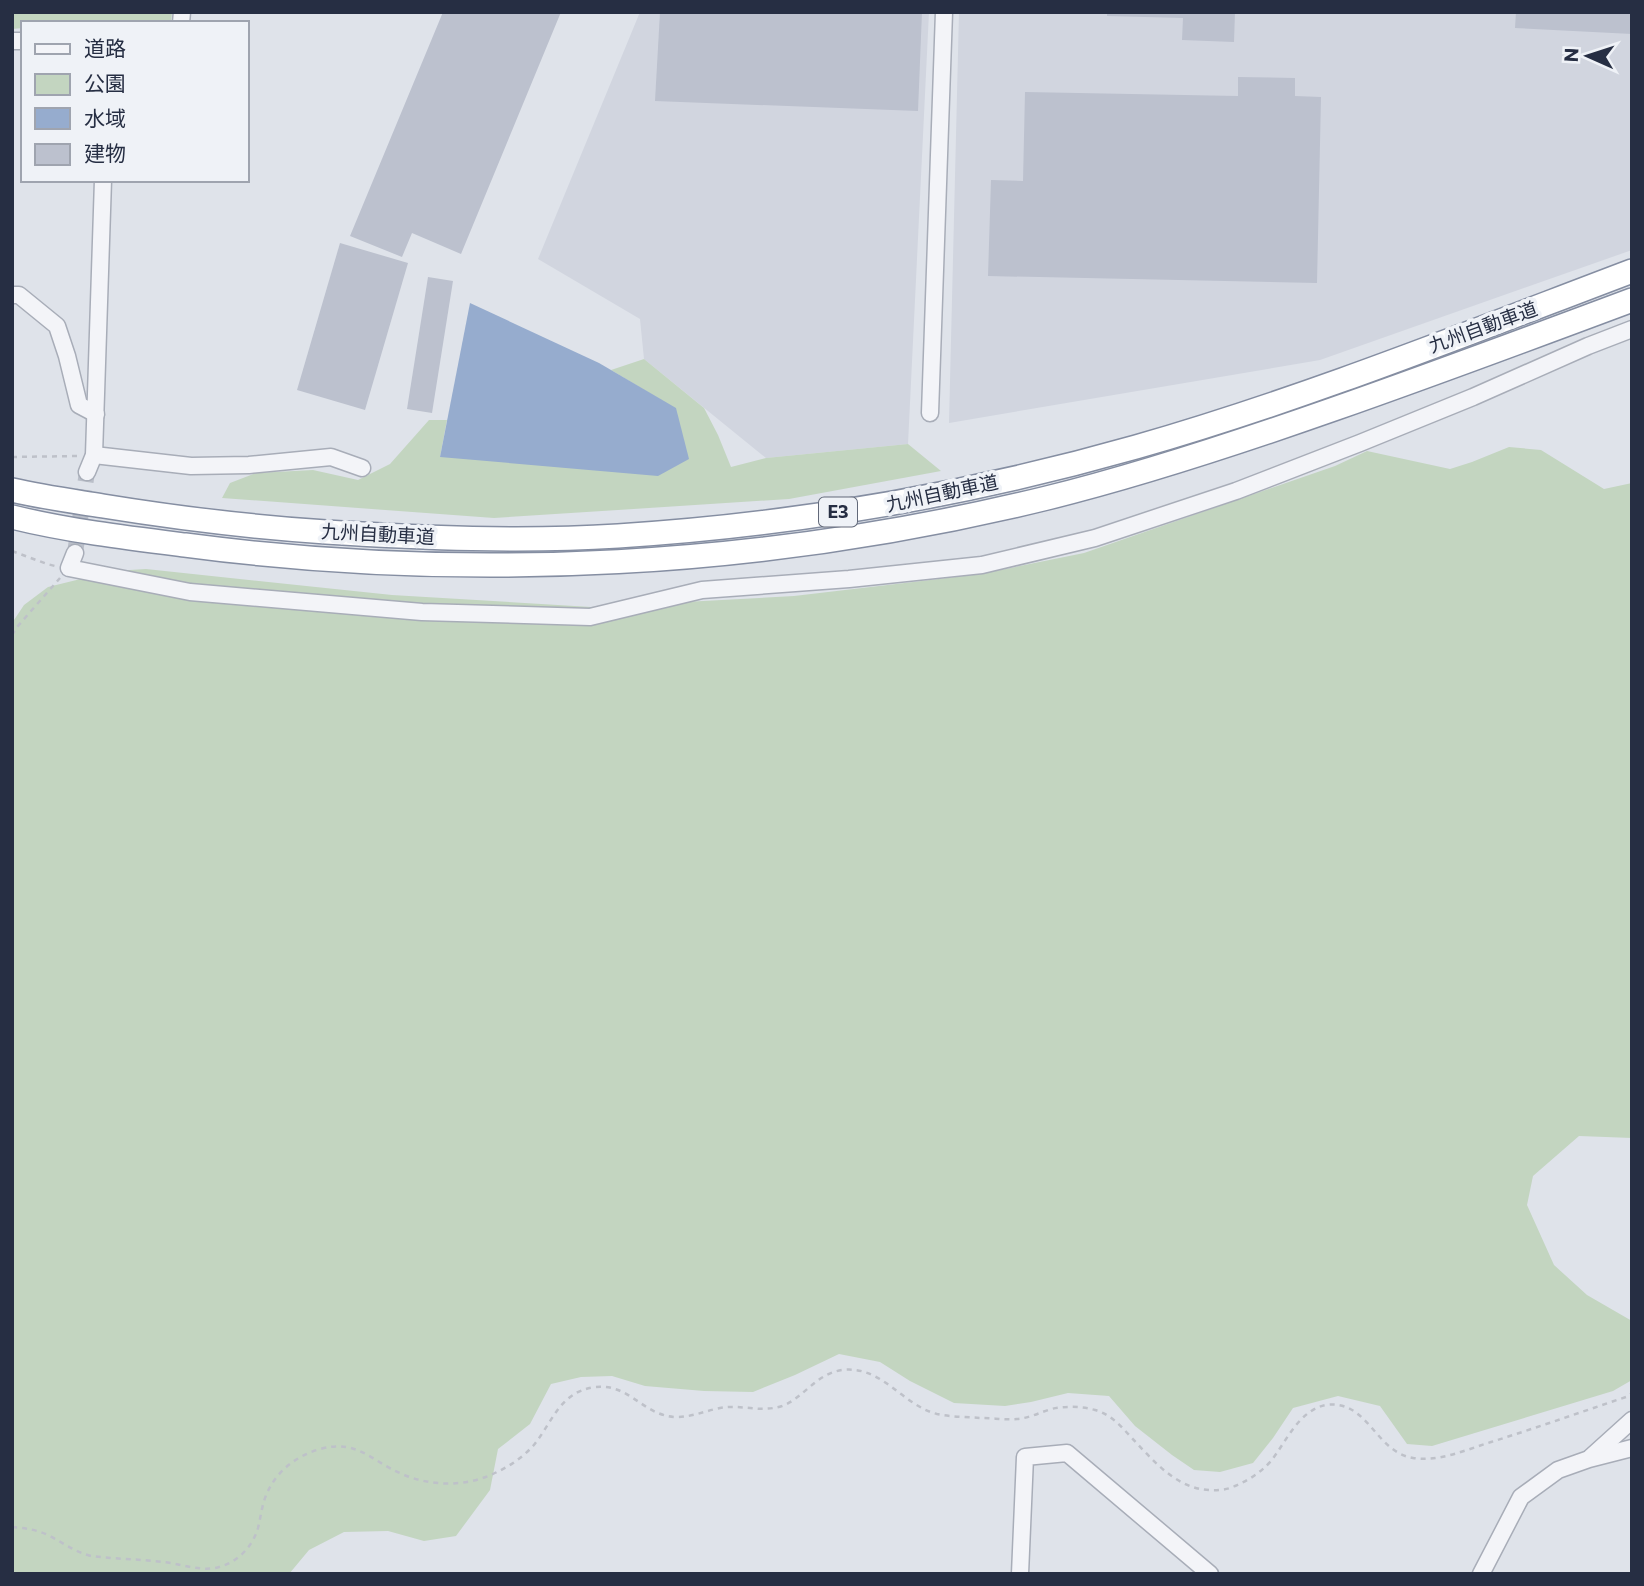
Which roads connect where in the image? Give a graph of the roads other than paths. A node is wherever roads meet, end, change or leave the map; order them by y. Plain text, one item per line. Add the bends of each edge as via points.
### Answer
1 (943, 12) edge
2 (103, 182) edge
3 (1632, 271) edge
4 (12, 295) edge
5 (1632, 300) edge
6 (1632, 329) edge
7 (930, 413) dead end
8 (96, 414) junction
9 (94, 456) junction
10 (362, 468) dead end
11 (87, 471) tunnel mouth
12 (12, 490) edge
13 (12, 517) edge
14 (72, 560) road end
15 (1632, 1420) edge
16 (1632, 1448) edge
17 (1589, 1459) junction
18 (1020, 1574) edge
19 (1210, 1574) edge
20 (1481, 1574) edge

1 - 7 street
2 - 8 street
3 - 12 highway, 九州自動車道 / E3 via 1359,373 1138,446 904,502 821,515 615,536 418,538 264,528
4 - 8 street via 19,295 57,326 79,405
5 - 13 highway, 九州自動車道 / E3 via 1239,443 1046,498 827,542 618,563 411,564 257,555
6 - 14 street via 1236,491 1095,538 982,565 702,590 590,617 422,612 190,592
8 - 9 street
9 - 10 street via 191,466 331,457
9 - 11 street
15 - 17 street
16 - 17 street
17 - 20 street via 1558,1470 1521,1497
18 - 19 street via 1025,1457 1067,1453

